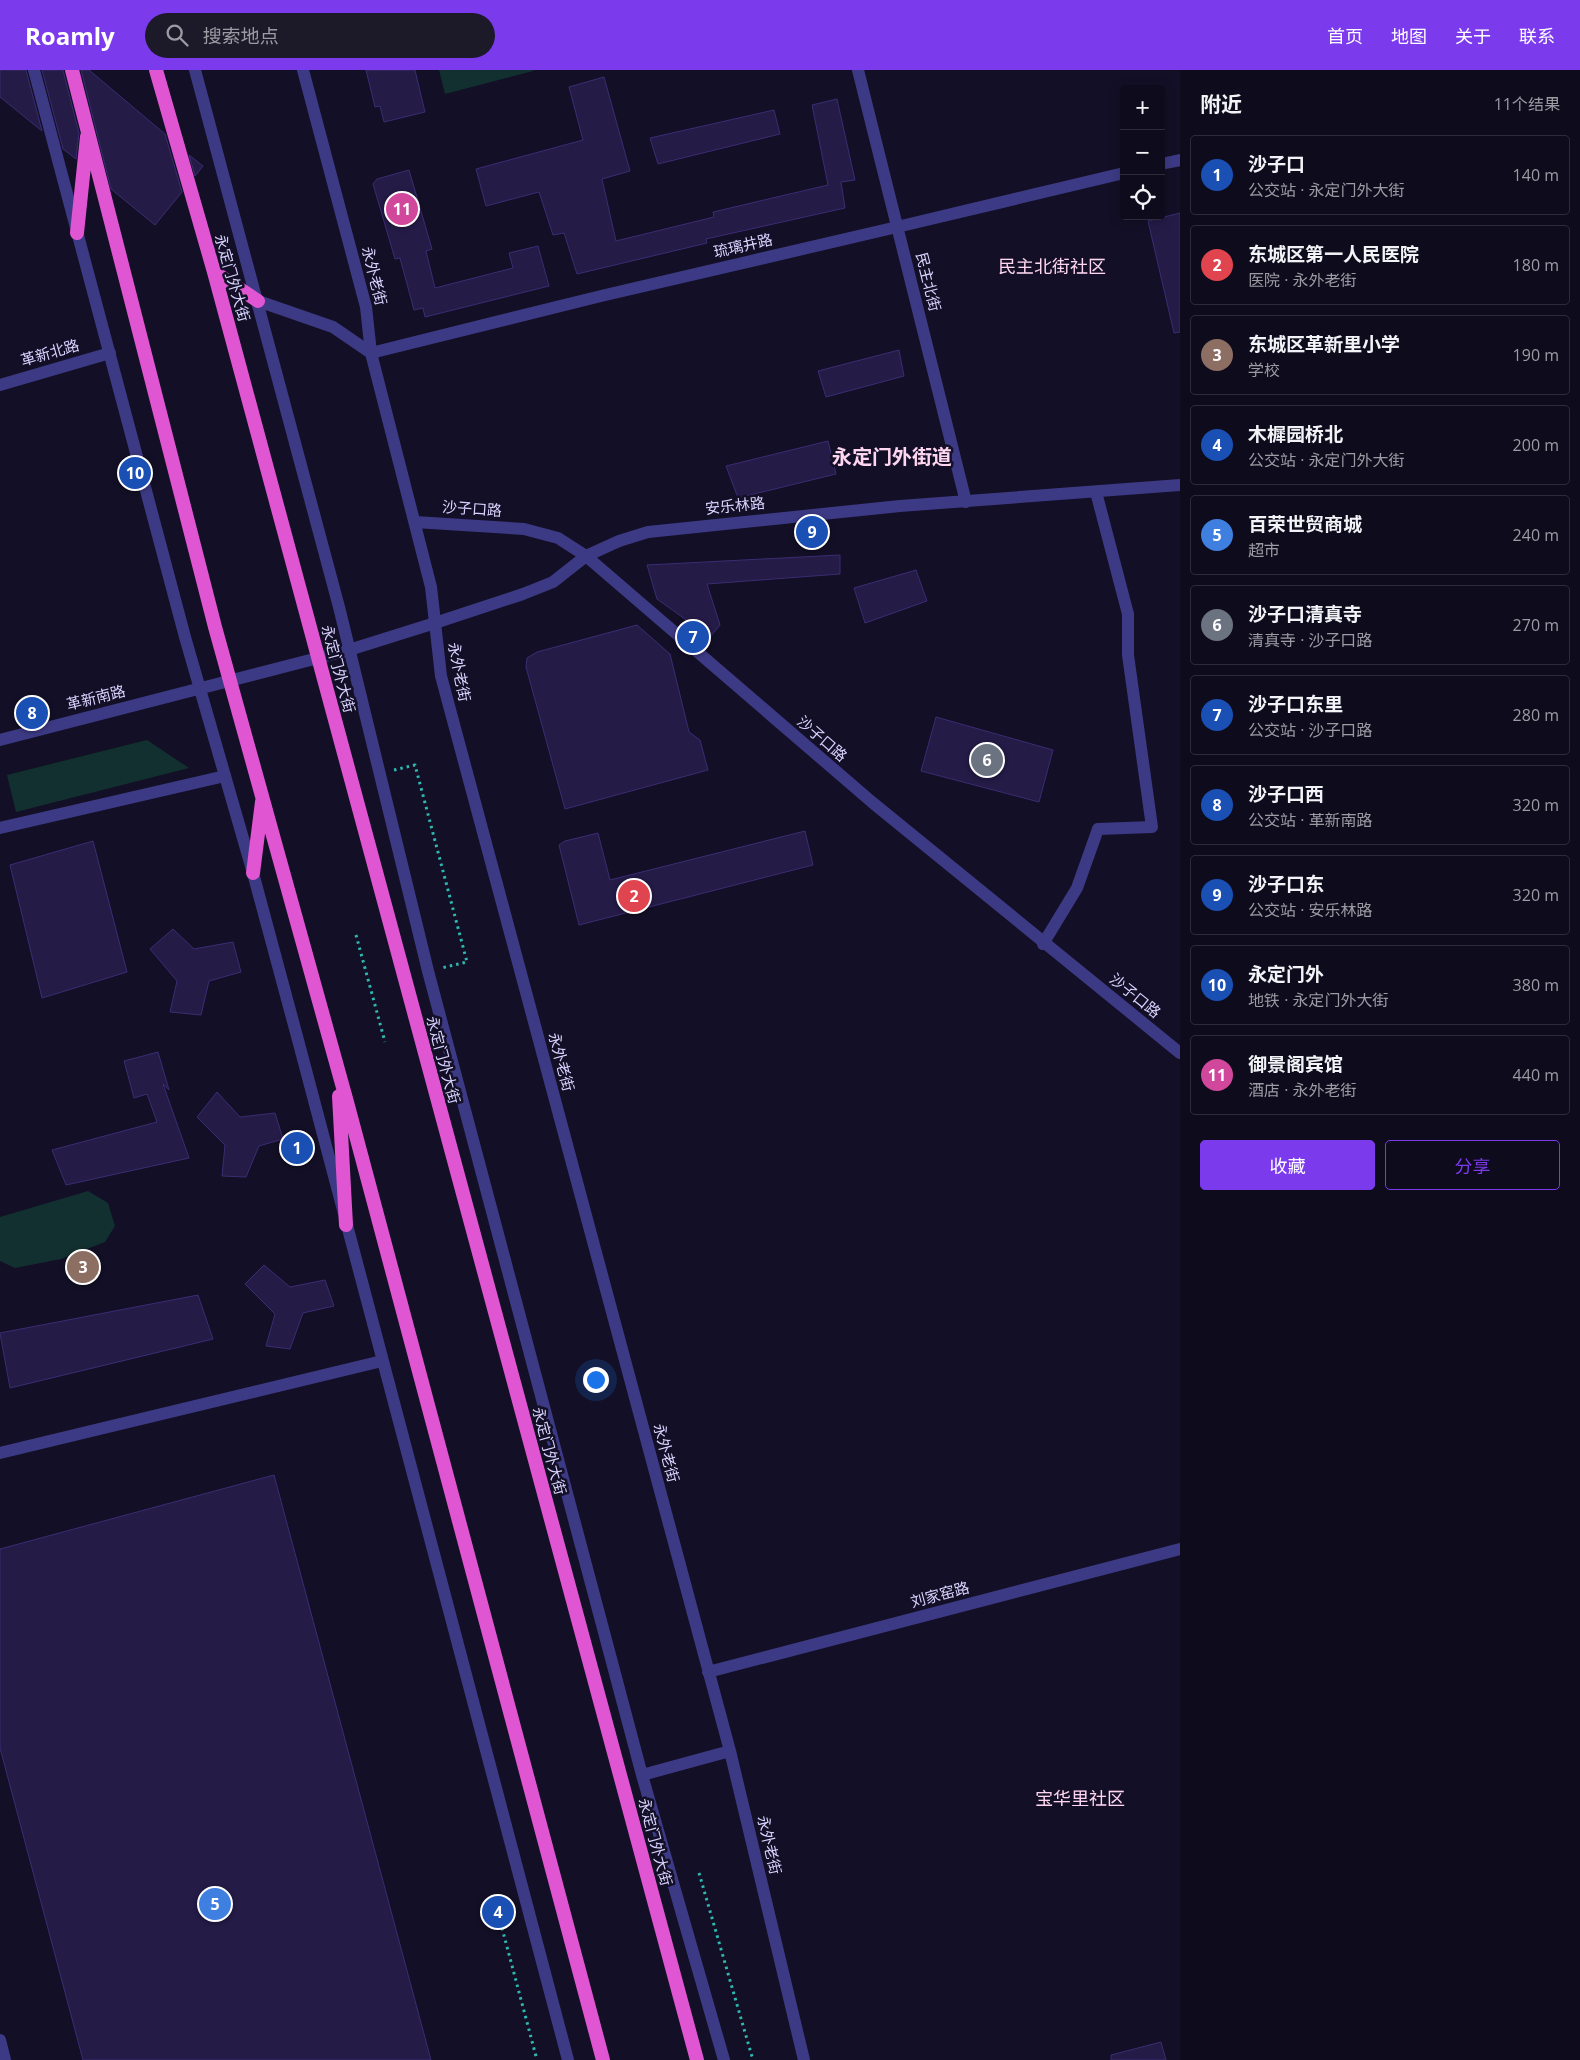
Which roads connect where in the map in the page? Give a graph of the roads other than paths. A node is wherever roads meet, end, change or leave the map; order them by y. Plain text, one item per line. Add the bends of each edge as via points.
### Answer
1 (34, 70) edge
2 (72, 70) edge
3 (156, 70) edge
4 (194, 70) edge
5 (303, 70) edge
6 (858, 70) edge
7 (88, 126) junction
8 (1180, 160) edge
9 (1165, 163) edge
10 (1120, 174) edge
11 (897, 227) junction
12 (78, 233) junction
13 (214, 272) junction
14 (258, 301) junction
15 (110, 353) junction
16 (371, 353) junction
17 (0, 385) edge
18 (1180, 485) edge
19 (1096, 492) junction
20 (966, 502) junction
21 (415, 522) junction
22 (586, 556) junction
23 (434, 623) junction
24 (349, 650) junction
25 (318, 658) junction
26 (230, 681) junction
27 (199, 688) junction
28 (0, 740) edge
29 (225, 776) junction
30 (263, 796) junction
31 (0, 828) edge
32 (253, 873) junction
33 (1043, 944) junction
34 (1180, 1053) edge
35 (338, 1068) junction
36 (346, 1225) junction
37 (382, 1361) junction
38 (1, 1449) edge
39 (1180, 1549) edge
40 (708, 1672) junction
41 (730, 1752) junction
42 (642, 1774) junction
43 (0, 2040) edge
44 (601, 2057) edge
45 (5, 2060) edge
46 (568, 2060) edge
47 (697, 2060) edge
48 (724, 2060) edge
49 (804, 2060) edge

1 - 12 street
2 - 7 highway
3 - 13 highway, 永定门外大街
4 - 14 street, 永定门外大街
5 - 16 street, 永外老街 via 366,307
6 - 11 street, 民主北街
7 - 12 highway
7 - 26 highway
8 - 9 street
10 - 11 street, 琉璃井路
11 - 16 street, 琉璃井路
11 - 20 street, 民主北街
12 - 15 street
13 - 14 highway
13 - 25 highway, 永定门外大街
14 - 16 street via 333,327
14 - 24 street, 永定门外大街
15 - 17 street, 革新北路
15 - 27 street
16 - 21 street, 永外老街
18 - 19 street, 安乐林路
19 - 20 street, 安乐林路
19 - 33 street via 1128,614 1128,654 1152,827 1098,829 1077,888
20 - 22 street, 安乐林路 via 812,514 648,532
21 - 22 street, 沙子口路 via 524,529 558,538
21 - 23 street, 永外老街 via 431,587
22 - 23 street, 安乐林路 via 553,582
22 - 33 street, 沙子口路 via 872,804
23 - 24 street, 安乐林路
23 - 40 street, 永外老街 via 441,676
24 - 25 street, 安乐林路
24 - 42 street, 永定门外大街 via 428,971
25 - 26 street, 安乐林路
25 - 47 highway, 永定门外大街
26 - 27 street, 革新南路
26 - 30 highway
27 - 28 street, 革新南路
27 - 29 street
29 - 31 street
29 - 32 street
30 - 32 highway
30 - 35 highway
32 - 36 street
33 - 34 street, 沙子口路
35 - 36 highway
35 - 44 highway
36 - 37 street
37 - 38 street
37 - 46 street
39 - 40 street, 刘家窑路
40 - 41 street, 永外老街
41 - 42 street
41 - 49 street, 永外老街
42 - 48 street, 永定门外大街
43 - 45 street

